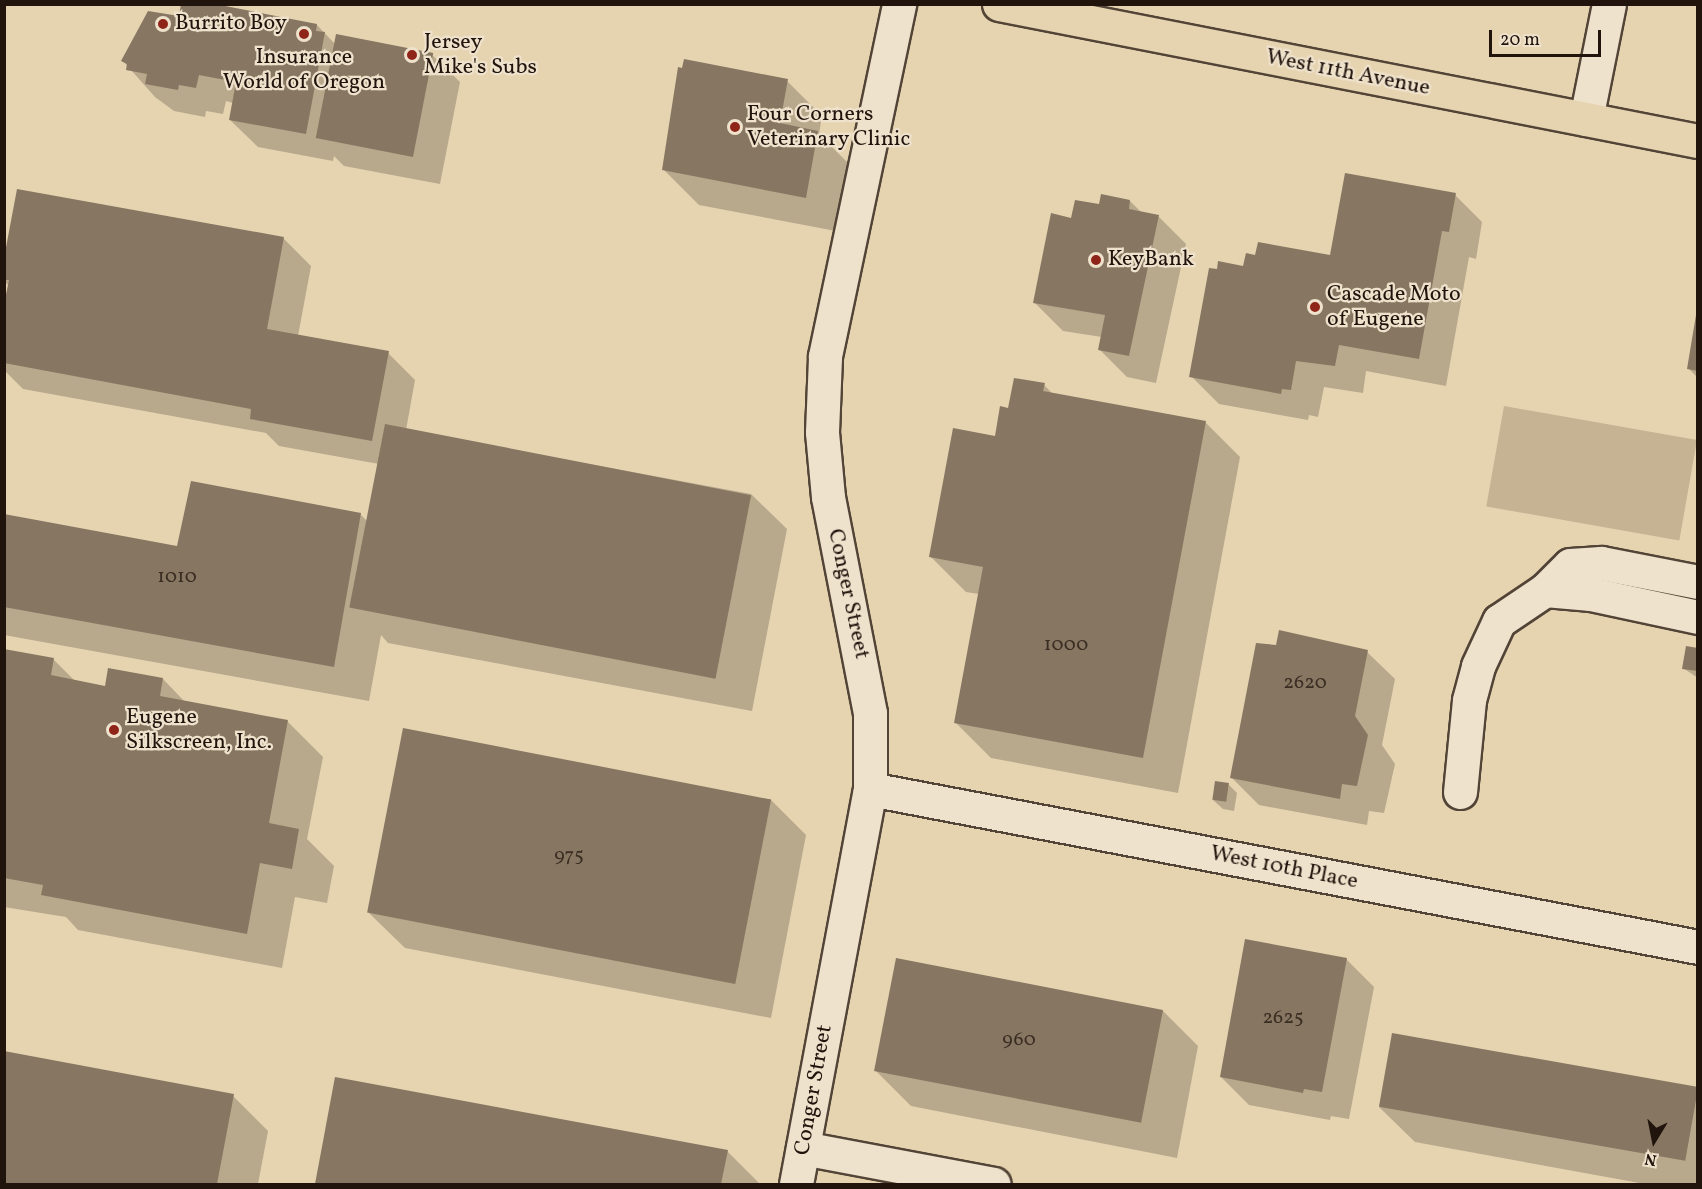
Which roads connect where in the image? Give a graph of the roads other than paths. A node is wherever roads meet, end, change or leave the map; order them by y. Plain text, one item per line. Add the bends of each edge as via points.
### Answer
1 (899, 4) edge
2 (999, 4) edge
3 (1609, 4) edge
4 (1586, 119) junction
5 (1698, 141) edge
6 (1698, 582) edge
7 (1545, 590) junction
8 (1698, 617) edge
9 (870, 789) junction
10 (1460, 792) dead end
11 (1698, 947) edge
12 (803, 1148) junction
13 (796, 1185) edge
14 (994, 1185) edge

1 - 9 street, Conger Street via 825,356 822,426 828,497 870,713
2 - 4 main road, West 11th Avenue
3 - 4 street
4 - 5 main road, West 11th Avenue
6 - 7 street via 1601,563 1570,566
7 - 8 street via 1591,594
7 - 10 street via 1499,621 1478,666 1469,700
9 - 11 street, West 10th Place
9 - 12 street, Conger Street
12 - 13 street, Conger Street
12 - 14 street

